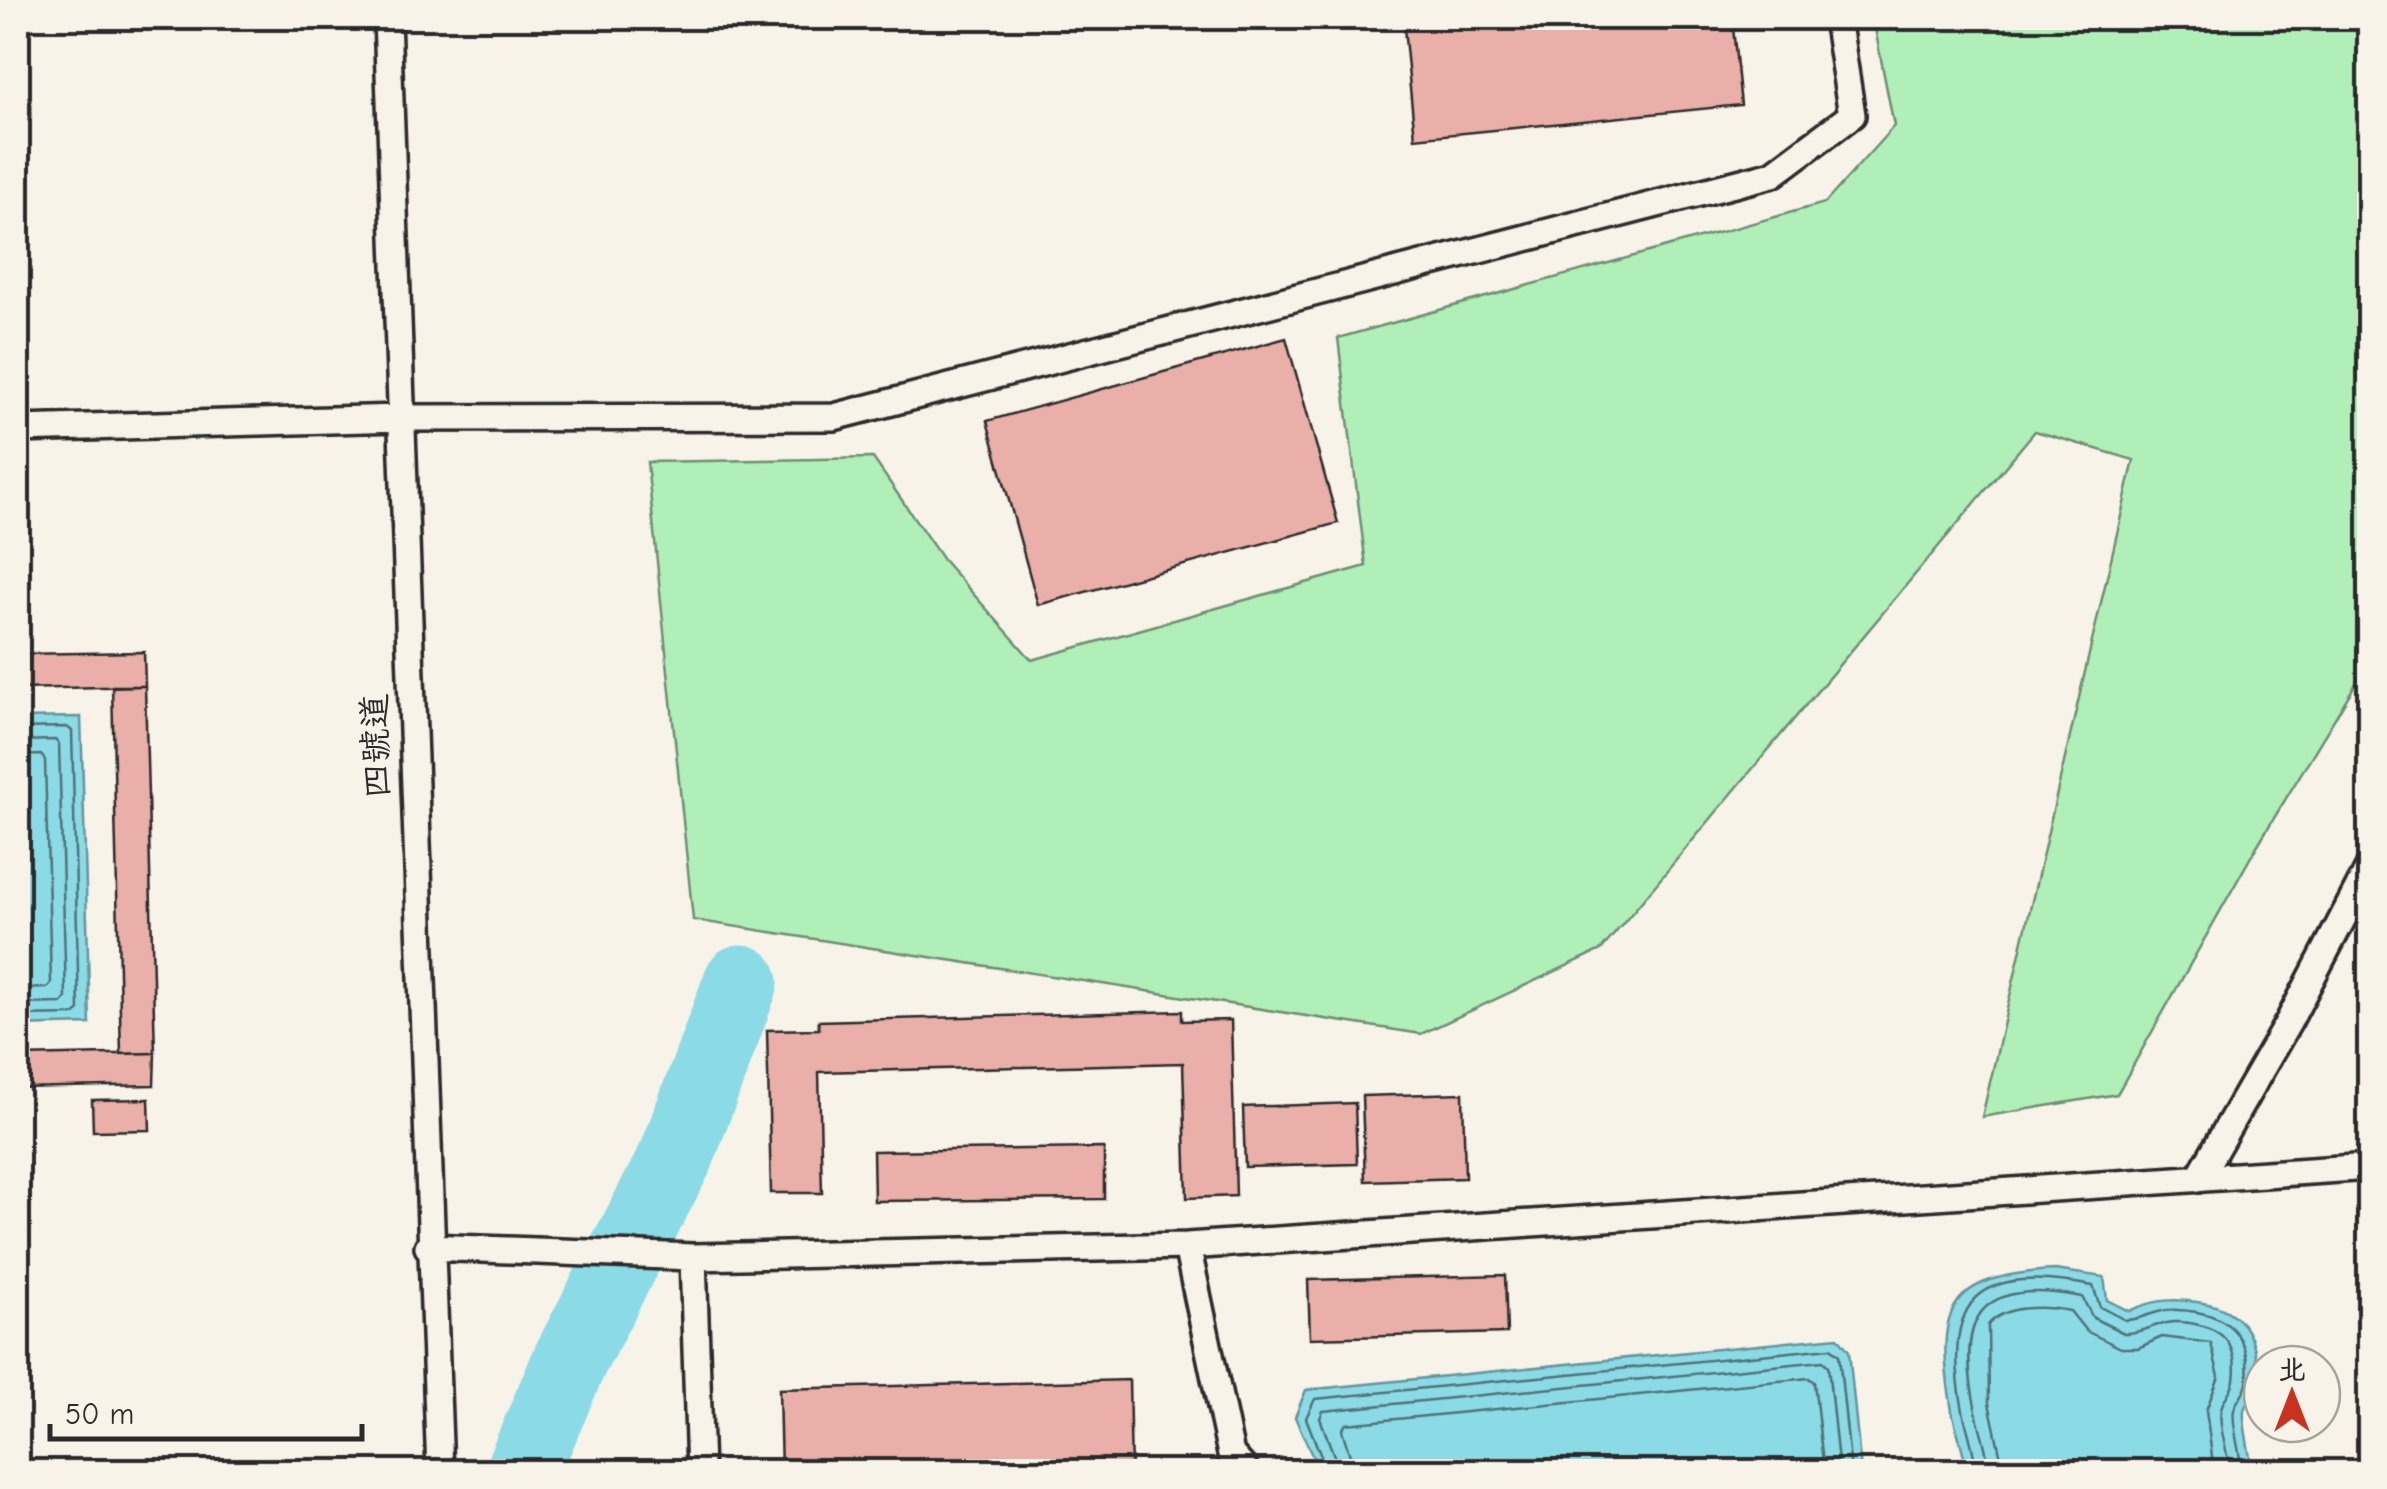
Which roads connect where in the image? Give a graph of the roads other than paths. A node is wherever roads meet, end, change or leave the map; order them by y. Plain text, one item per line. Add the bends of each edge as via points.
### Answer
1 (387, 18) edge
2 (1837, 18) edge
3 (400, 418) junction
4 (18, 429) edge
5 (2370, 866) edge
6 (2370, 1167) edge
7 (2198, 1179) junction
8 (1187, 1246) junction
9 (428, 1247) junction
10 (692, 1257) junction
11 (1234, 1466) edge
12 (440, 1472) edge
13 (700, 1472) edge

1 - 3 lane, 四號道
2 - 3 lane via 1852,115 1773,174 834,417
3 - 4 lane
3 - 9 lane, 四號道
5 - 7 lane
6 - 7 lane
7 - 8 lane
8 - 10 lane
8 - 11 lane
9 - 10 lane
9 - 12 lane, 四號道
10 - 13 lane

